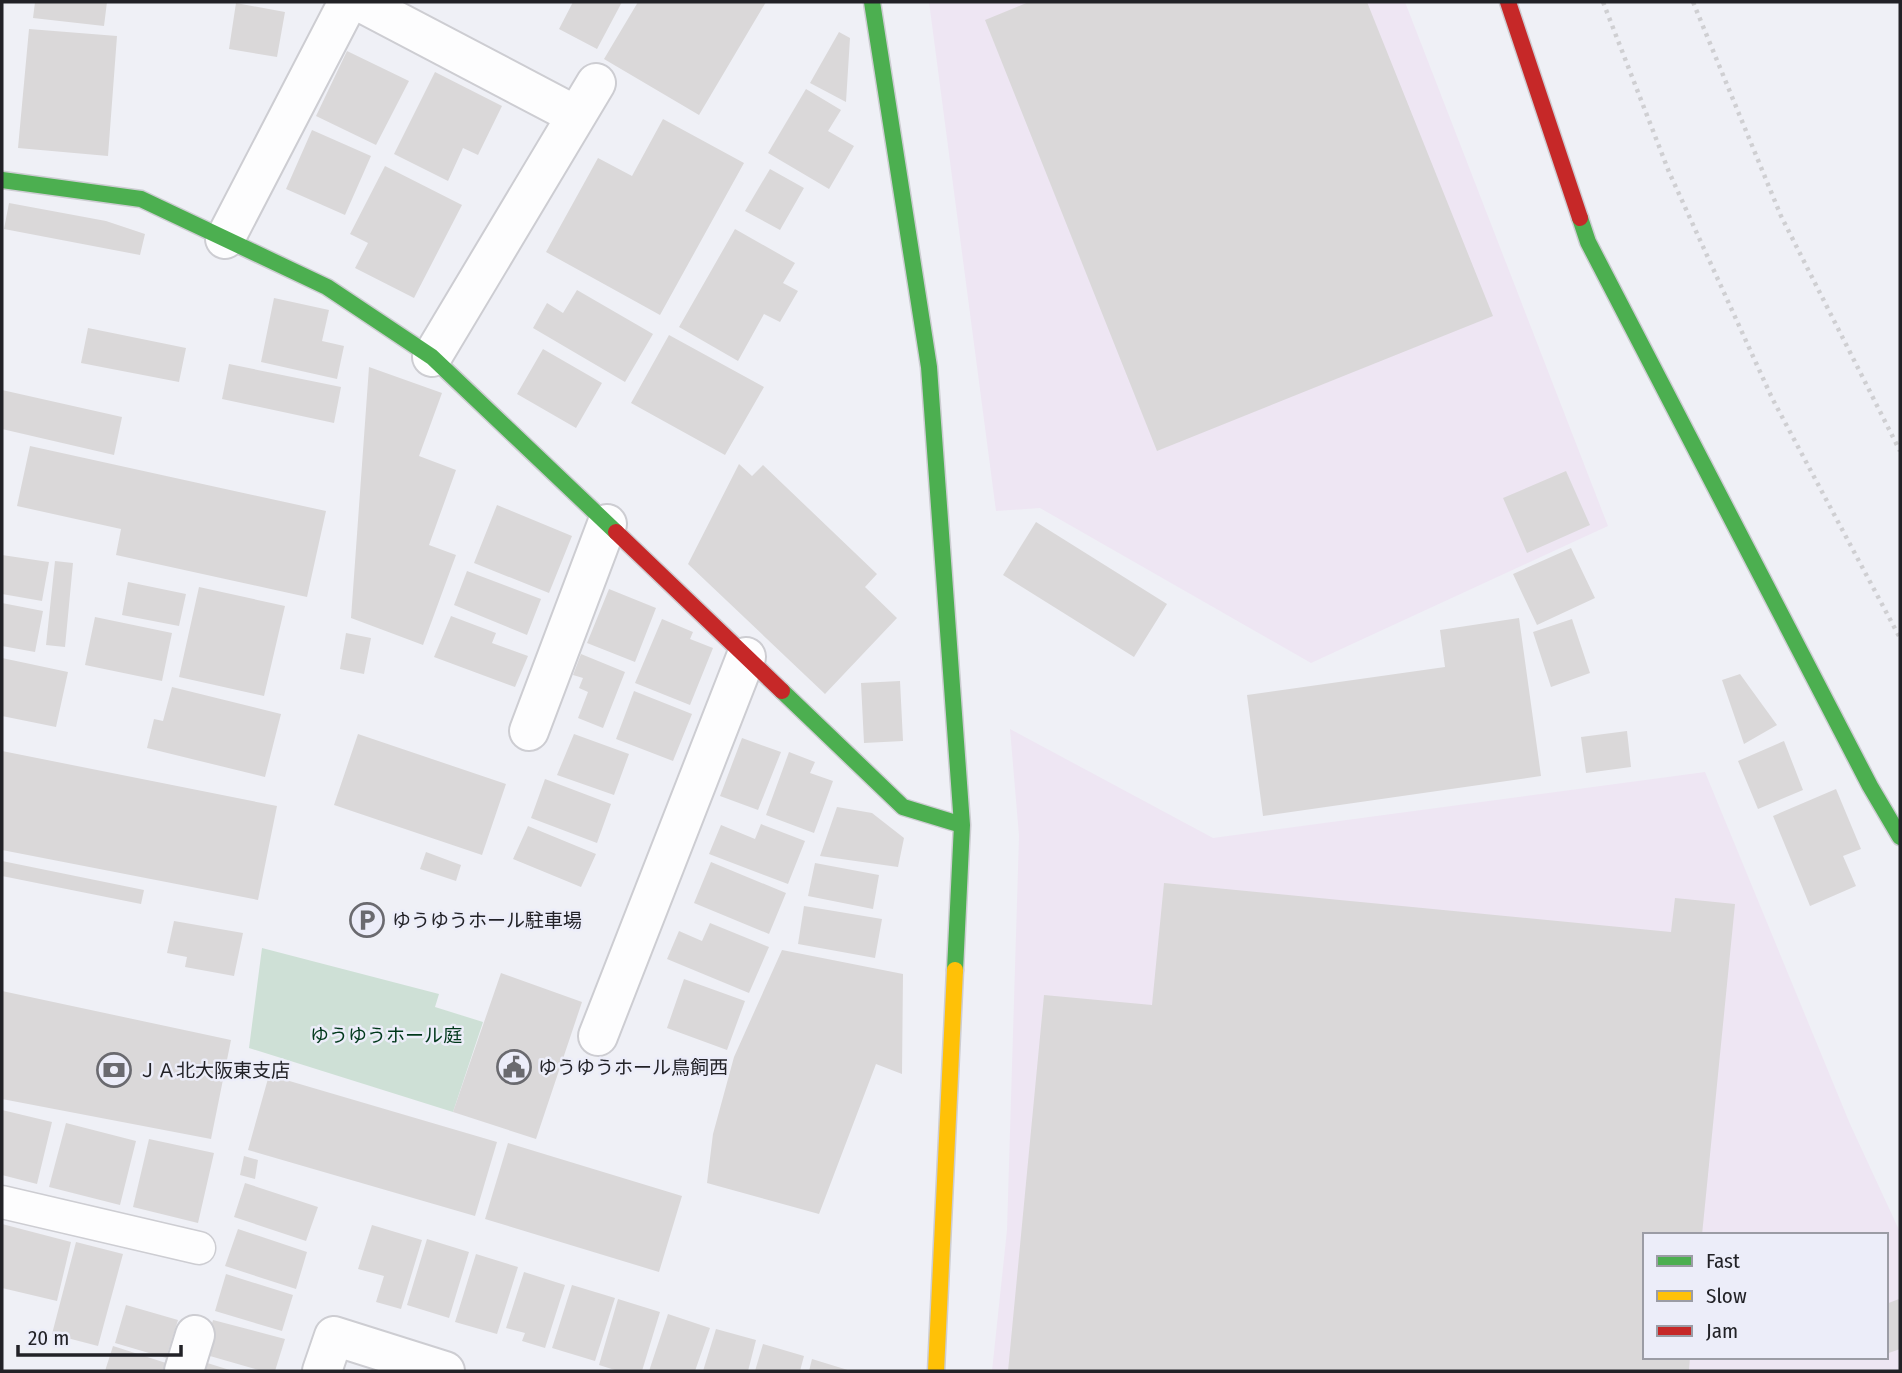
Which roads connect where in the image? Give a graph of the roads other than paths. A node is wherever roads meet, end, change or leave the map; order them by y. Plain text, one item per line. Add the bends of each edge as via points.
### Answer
1 (348, 2) edge
2 (360, 2) edge
3 (872, 2) edge
4 (1507, 2) edge
5 (596, 83) dead end
6 (575, 115) junction
7 (2, 180) edge
8 (225, 239) junction
9 (432, 357) junction
10 (607, 524) junction
11 (746, 657) junction
12 (529, 731) dead end
13 (962, 825) junction
14 (1900, 837) edge
15 (598, 1037) dead end
16 (2, 1202) edge
17 (199, 1248) dead end
18 (195, 1335) dead end
19 (184, 1371) edge
20 (322, 1371) edge
21 (445, 1371) edge
22 (936, 1371) edge

1 - 8 street
2 - 6 street
3 - 13 street via 929,367
4 - 14 street via 1588,242
5 - 6 street
6 - 9 street
7 - 8 street via 141,199
8 - 9 street via 327,287
9 - 10 street
10 - 11 street
10 - 12 street
11 - 13 street via 903,807
11 - 15 street
13 - 22 street
16 - 17 lane
18 - 19 street
20 - 21 street via 334,1336

